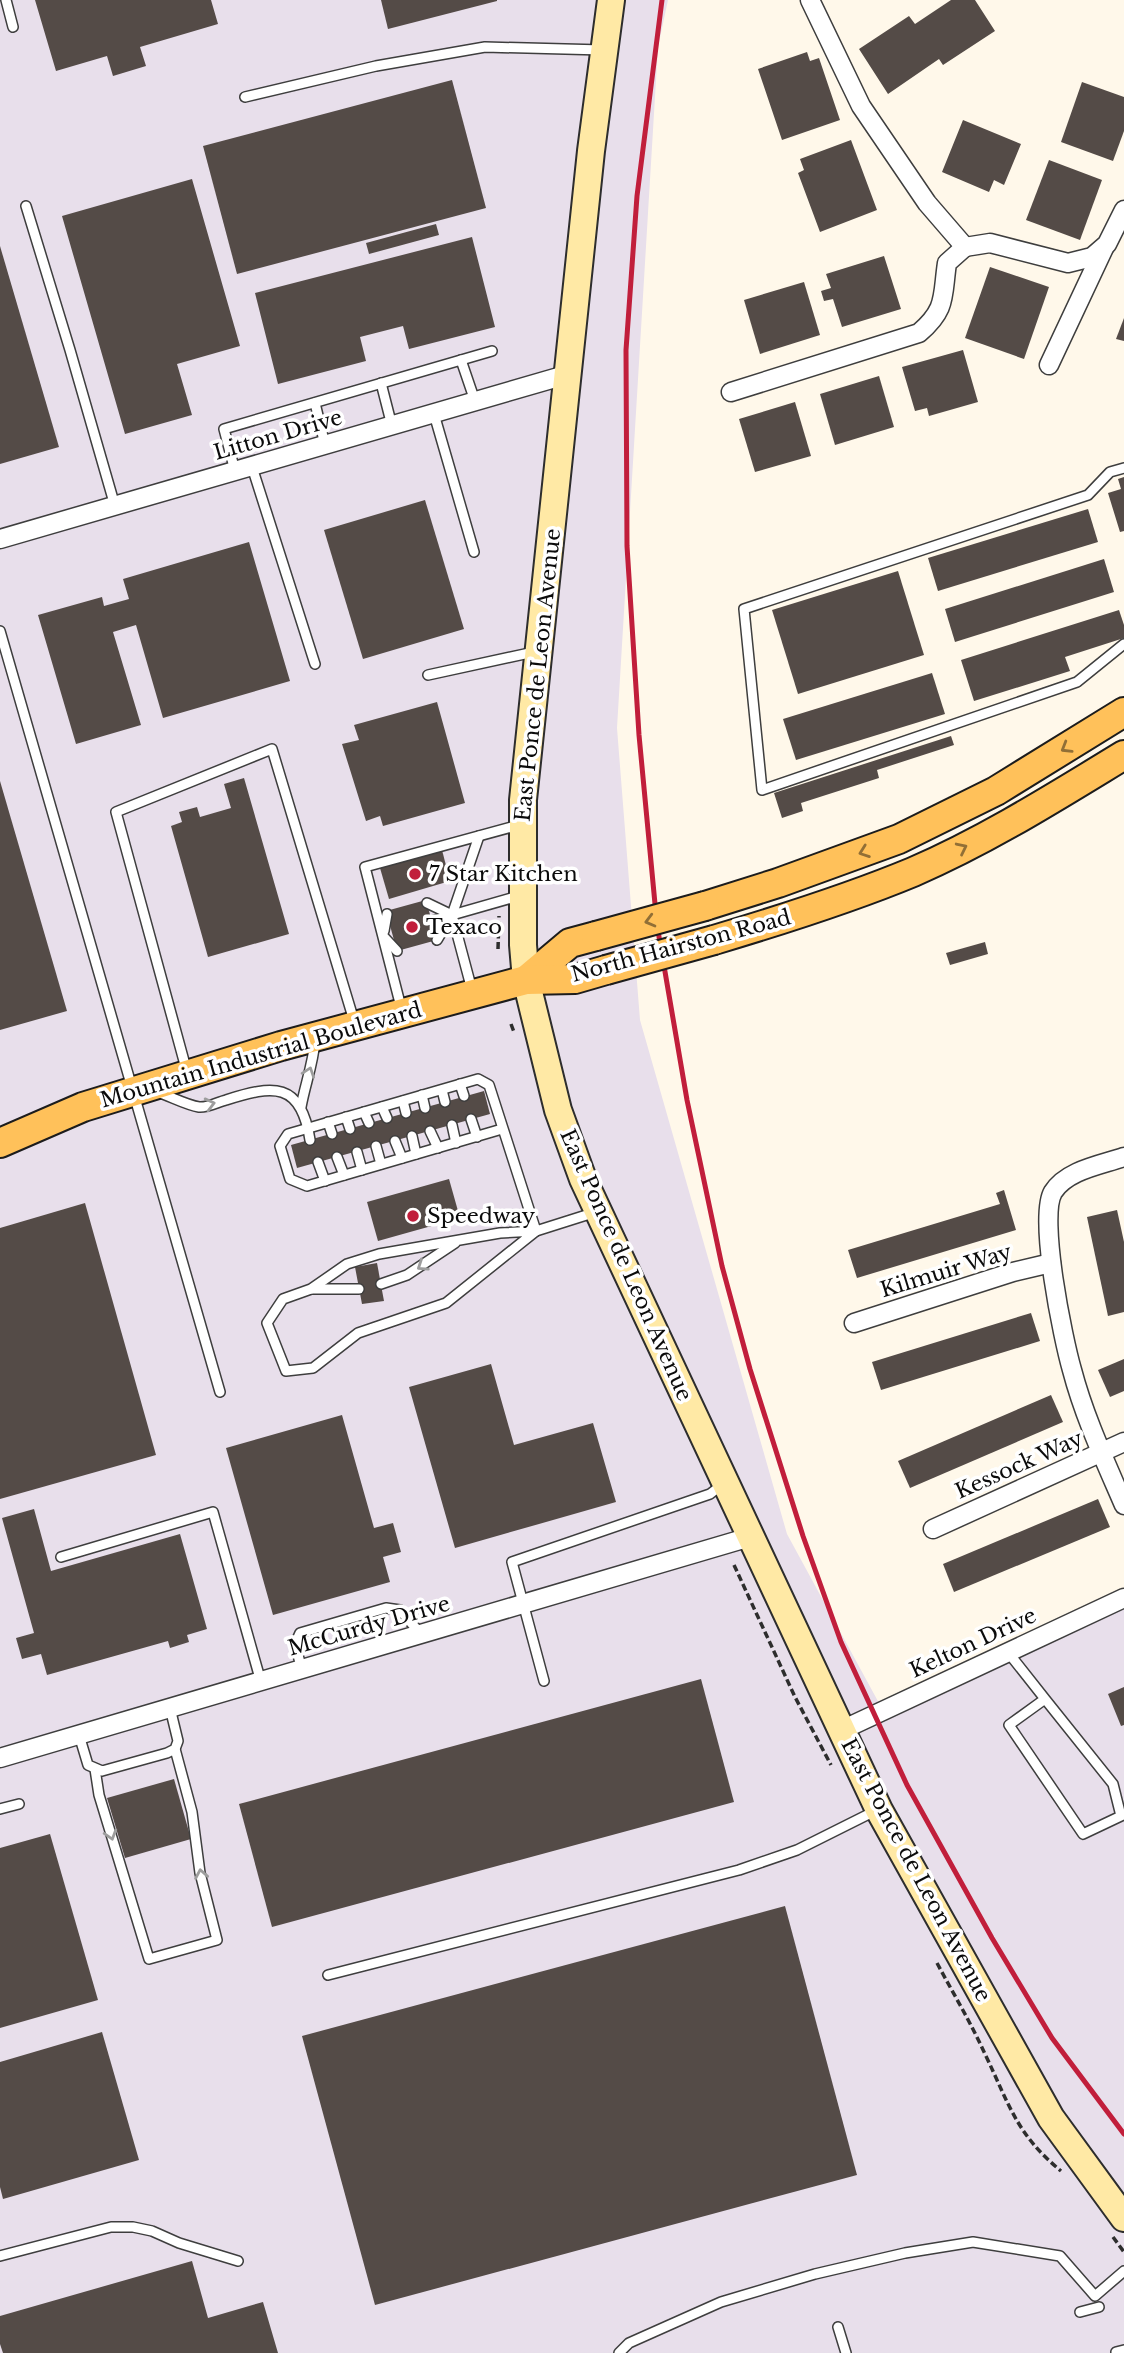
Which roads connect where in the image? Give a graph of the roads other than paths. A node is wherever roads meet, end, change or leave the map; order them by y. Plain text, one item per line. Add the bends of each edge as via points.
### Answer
1 (6, 0) edge
2 (611, 0) edge
3 (810, 0) edge
4 (13, 27) dead end
5 (604, 50) junction
6 (245, 97) dead end
7 (26, 206) dead end
8 (1124, 210) edge
9 (1107, 244) junction
10 (965, 247) junction
11 (492, 351) dead end
12 (461, 360) junction
13 (1049, 365) dead end
14 (569, 374) junction
15 (381, 383) junction
16 (731, 392) dead end
17 (315, 402) junction
18 (475, 402) junction
19 (434, 414) junction
20 (392, 426) junction
21 (325, 446) junction
22 (1124, 468) edge
23 (244, 469) junction
24 (114, 506) junction
25 (0, 539) edge
26 (474, 552) dead end
27 (0, 631) edge
28 (1124, 644) edge
29 (539, 651) junction
30 (315, 664) dead end
31 (428, 675) dead end
32 (1124, 712) edge
33 (1124, 755) edge
34 (523, 824) junction
35 (479, 836) junction
36 (523, 894) junction
37 (427, 903) dead end
38 (387, 914) dead end
39 (452, 915) junction
40 (432, 921) dead end
41 (388, 934) junction
42 (437, 940) dead end
43 (397, 951) dead end
44 (526, 980) junction
45 (473, 993) junction
46 (403, 1013) junction
47 (355, 1025) junction
48 (315, 1036) junction
49 (187, 1075) junction
50 (460, 1084) junction
51 (140, 1089) junction
52 (442, 1090) junction
53 (422, 1095) junction
54 (464, 1096) dead end
55 (403, 1101) junction
56 (445, 1102) dead end
57 (301, 1107) junction
58 (382, 1107) junction
59 (425, 1108) dead end
60 (364, 1112) junction
61 (406, 1113) dead end
62 (346, 1117) junction
63 (387, 1118) dead end
64 (471, 1119) dead end
65 (328, 1122) junction
66 (369, 1123) dead end
67 (452, 1125) dead end
68 (308, 1128) junction
69 (350, 1129) dead end
70 (502, 1129) junction
71 (430, 1131) dead end
72 (332, 1134) dead end
73 (411, 1136) dead end
74 (477, 1137) junction
75 (310, 1140) dead end
76 (395, 1141) dead end
77 (0, 1143) edge
78 (456, 1143) junction
79 (376, 1146) dead end
80 (438, 1148) junction
81 (356, 1152) dead end
82 (416, 1154) junction
83 (337, 1157) dead end
84 (1124, 1157) edge
85 (402, 1158) junction
86 (318, 1162) dead end
87 (381, 1164) junction
88 (362, 1170) junction
89 (344, 1175) junction
90 (325, 1181) junction
91 (598, 1211) junction
92 (536, 1231) junction
93 (459, 1240) junction
94 (1051, 1263) junction
95 (381, 1283) dead end
96 (311, 1289) junction
97 (359, 1289) dead end
98 (854, 1323) dead end
99 (220, 1392) dead end
100 (1124, 1442) edge
101 (1101, 1452) junction
102 (724, 1483) junction
103 (1124, 1505) edge
104 (933, 1529) dead end
105 (750, 1536) junction
106 (61, 1557) dead end
107 (1124, 1598) edge
108 (525, 1604) junction
109 (421, 1635) junction
110 (1007, 1651) junction
111 (302, 1670) junction
112 (544, 1681) dead end
113 (261, 1682) junction
114 (1045, 1699) junction
115 (170, 1708) junction
116 (842, 1730) junction
117 (79, 1735) junction
118 (175, 1749) junction
119 (0, 1758) edge
120 (95, 1769) junction
121 (19, 1804) dead end
122 (0, 1809) edge
123 (878, 1810) junction
124 (328, 1975) dead end
125 (1124, 2218) edge
126 (0, 2256) edge
127 (238, 2261) dead end
128 (1124, 2271) edge
129 (1099, 2307) dead end
130 (1080, 2312) dead end
131 (838, 2327) dead end
132 (1124, 2350) edge
133 (1116, 2352) edge
134 (619, 2353) edge
135 (846, 2353) edge

1 - 4 lane
2 - 5 main road, East Ponce de Leon Avenue
3 - 10 street via 861,106 927,203
5 - 6 lane via 485,47 376,66
5 - 14 main road, East Ponce de Leon Avenue
7 - 24 lane
8 - 9 street
9 - 10 street via 1092,257 1068,263 990,243
9 - 13 street
10 - 16 street via 947,263 941,307 919,333
11 - 12 lane
12 - 15 lane
12 - 18 lane
14 - 18 street, Litton Drive
14 - 29 main road, East Ponce de Leon Avenue
15 - 17 lane
15 - 20 lane
17 - 21 lane
17 - 23 lane via 224,429
18 - 19 street, Litton Drive
19 - 20 street, Litton Drive
19 - 26 lane
20 - 21 street, Litton Drive
21 - 23 street, Litton Drive
22 - 28 lane via 1110,472 1088,495 744,609 762,790 1077,681
23 - 24 street, Litton Drive
23 - 30 lane
24 - 25 street, Litton Drive
27 - 51 lane
29 - 31 lane
29 - 34 main road, East Ponce de Leon Avenue
32 -> 44 main road, North Hairston Road, bridge via 996,791 899,839 778,883 570,943
44 -> 33 main road, North Hairston Road, bridge via 575,979 789,917 913,872 1013,822
34 - 35 lane
34 - 36 main road, East Ponce de Leon Avenue
35 - 39 lane
35 - 41 lane via 365,867
36 - 39 lane
36 - 44 main road, East Ponce de Leon Avenue
37 - 39 lane
38 - 41 lane
39 - 40 lane
39 - 42 lane
39 - 45 lane
41 - 43 lane
41 - 46 lane
44 - 45 main road, Mountain Industrial Boulevard
44 - 91 main road, East Ponce de Leon Avenue via 558,1110
45 - 46 main road, Mountain Industrial Boulevard
46 - 47 main road, Mountain Industrial Boulevard
47 - 48 main road, Mountain Industrial Boulevard
47 - 49 lane via 272,749 116,812
48 - 49 main road, Mountain Industrial Boulevard
57 -> 48 lane
49 - 51 main road, Mountain Industrial Boulevard
50 - 52 lane
50 - 54 lane
50 - 70 lane via 478,1079 489,1085
51 -> 57 lane via 201,1107 272,1088
51 - 77 main road, Mountain Industrial Boulevard via 83,1107
51 - 99 lane
52 - 53 lane
52 - 56 lane
53 - 55 lane
53 - 59 lane
55 - 58 lane
55 - 61 lane
57 - 68 lane
58 - 60 lane
58 - 63 lane
60 - 62 lane
60 - 66 lane
62 - 65 lane
62 - 69 lane
64 - 74 lane
65 - 68 lane
65 - 72 lane
67 - 78 lane
68 - 75 lane
68 - 90 lane via 288,1134 279,1146 290,1179 307,1186
70 - 74 lane
70 - 92 lane
71 - 80 lane
73 - 82 lane
74 - 78 lane
76 - 85 lane
78 - 80 lane
79 - 87 lane
80 - 82 lane
81 - 88 lane
82 - 85 lane
83 - 89 lane
84 - 94 street via 1077,1172 1052,1194 1048,1210
85 - 87 lane
86 - 90 lane
87 - 88 lane
88 - 89 lane
89 - 90 lane
91 - 92 lane
91 - 102 main road, East Ponce de Leon Avenue
92 - 93 lane
92 - 96 lane via 446,1303 358,1333 313,1368 286,1371 267,1323 283,1298
93 -> 95 lane via 407,1275
93 - 96 lane via 347,1264
94 - 98 street, Kilmuir Way
94 - 101 street via 1072,1371
96 - 97 lane
100 - 101 street, Kessock Way
101 - 103 street
101 - 104 street, Kessock Way
102 - 105 main road, East Ponce de Leon Avenue
102 - 108 lane via 710,1493 512,1562
105 - 108 street, McCurdy Drive
105 - 116 main road, East Ponce de Leon Avenue
106 - 113 lane via 213,1512
107 - 110 street, Kelton Drive
108 - 109 street, McCurdy Drive
108 - 112 lane
109 - 111 street, McCurdy Drive
109 - 111 lane via 400,1610 386,1608 361,1615 300,1633 295,1644
110 - 114 lane
110 - 116 street, Kelton Drive
111 - 113 street, McCurdy Drive
113 - 115 street, McCurdy Drive
114 - 114 lane via 1009,1726 1083,1834 1121,1816 1113,1784
115 - 117 street, McCurdy Drive
115 - 118 lane via 178,1741
116 - 123 main road, East Ponce de Leon Avenue
117 - 119 street, McCurdy Drive
117 - 120 lane via 89,1765
118 - 120 lane via 102,1771
120 -> 118 lane via 149,1959 217,1940
121 - 122 lane
123 - 124 lane via 797,1850 739,1870
123 - 125 main road, East Ponce de Leon Avenue via 1051,2118
126 - 127 lane via 111,2227 133,2227
128 - 134 lane via 1094,2296 1060,2256 973,2242 815,2274 721,2302 629,2343
129 - 130 lane
131 - 135 lane
132 - 133 lane

